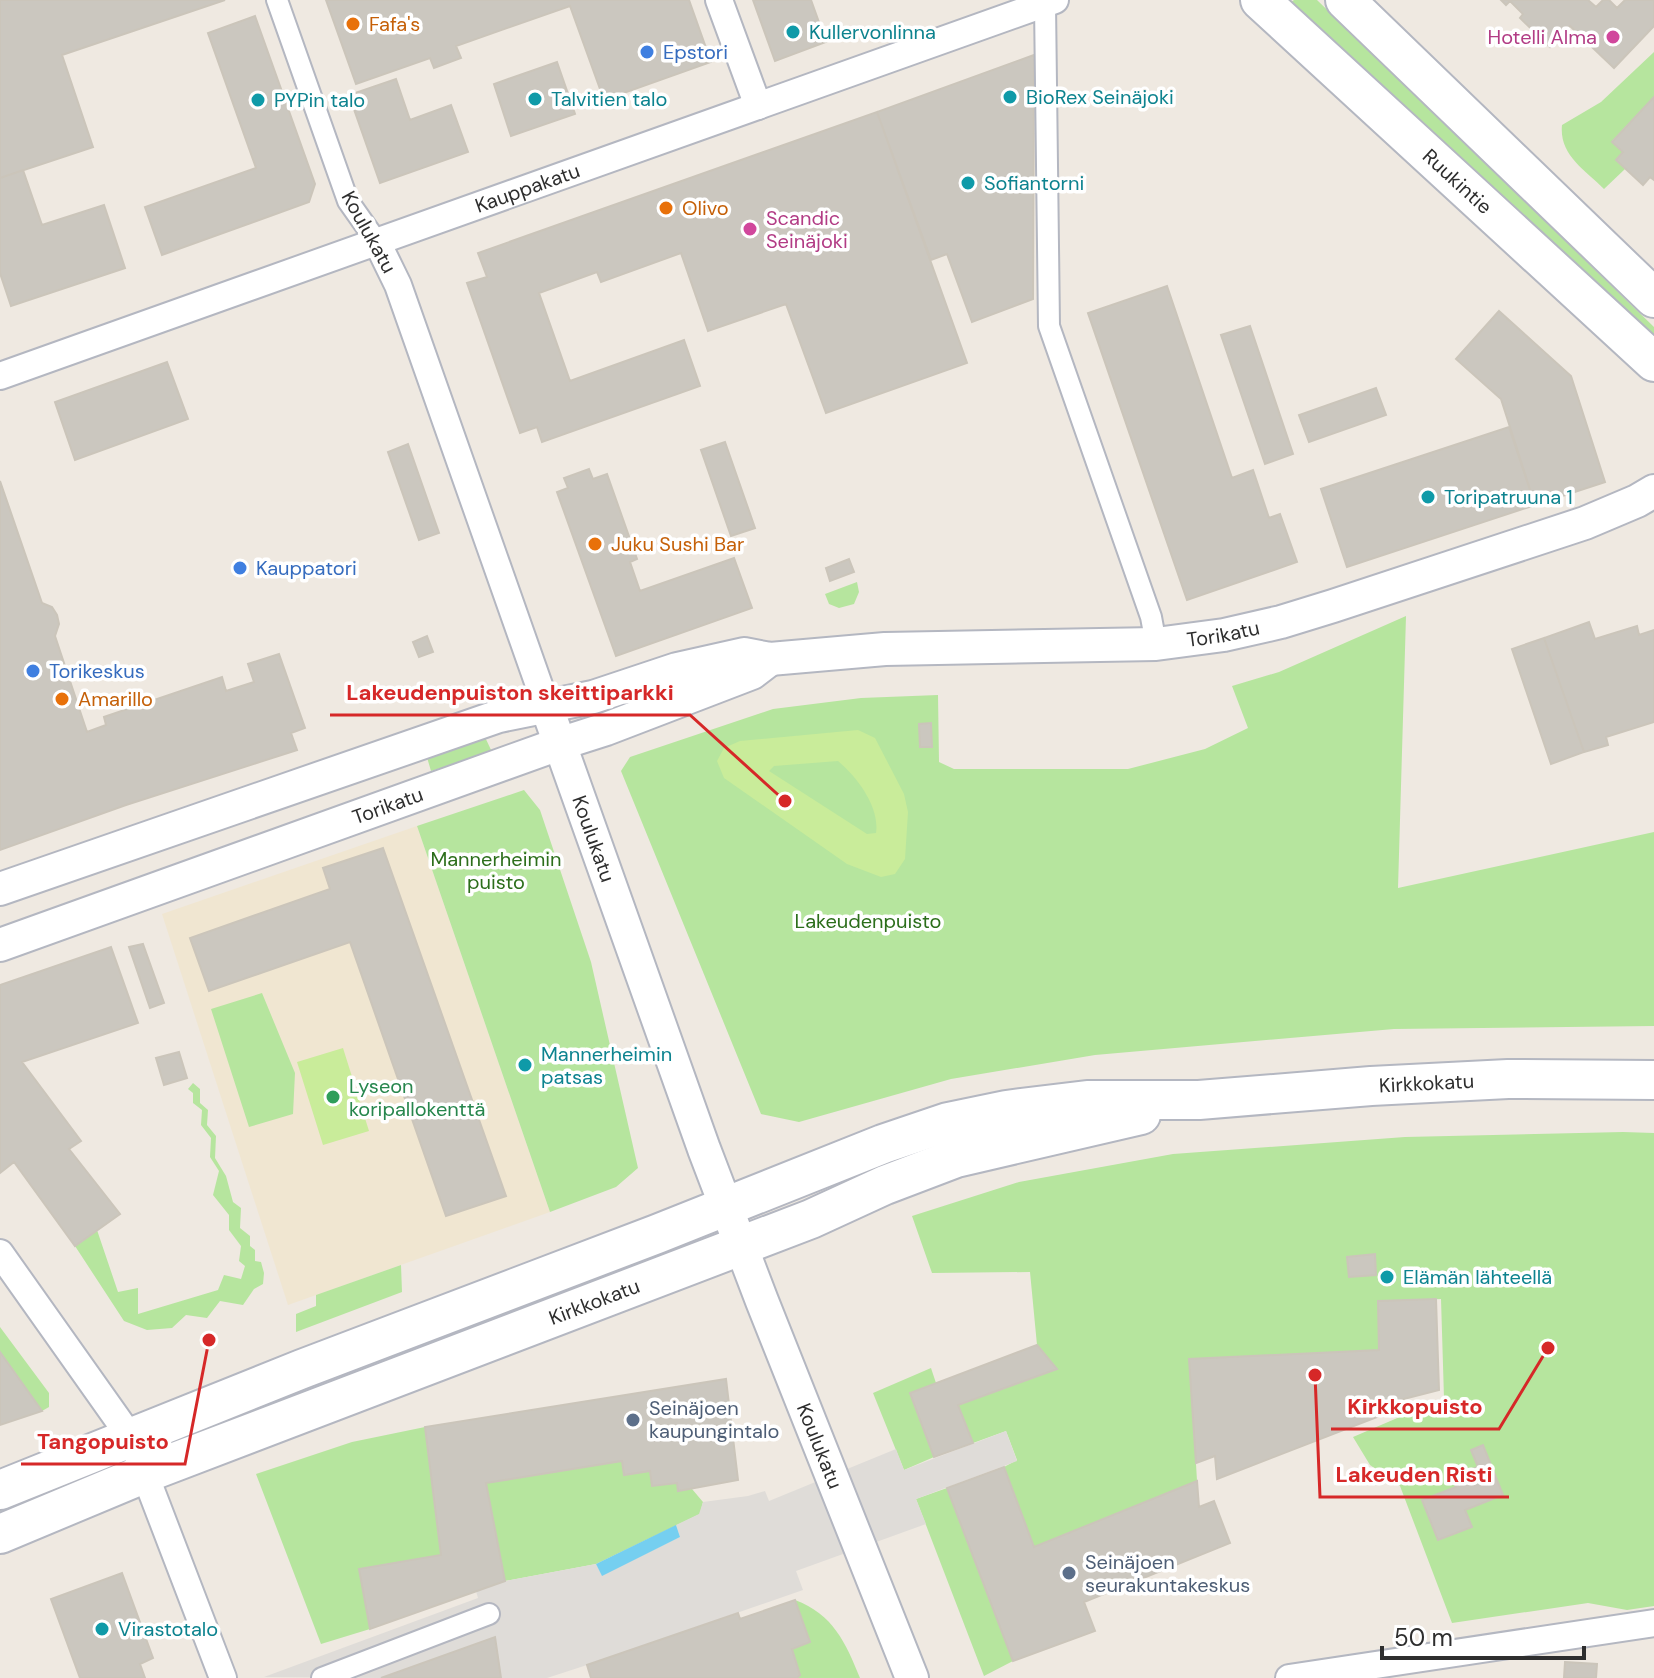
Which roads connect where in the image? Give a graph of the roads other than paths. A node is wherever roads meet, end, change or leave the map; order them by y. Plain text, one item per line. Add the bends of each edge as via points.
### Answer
1 (277, 0) edge
2 (719, 0) edge
3 (1260, 0) edge
4 (1345, 0) edge
5 (1050, 2) edge
6 (758, 106) junction
7 (377, 242) junction
8 (1654, 298) edge
9 (1654, 362) edge
10 (0, 376) edge
11 (1654, 491) edge
12 (1156, 644) junction
13 (770, 659) junction
14 (546, 705) junction
15 (559, 744) junction
16 (0, 889) edge
17 (0, 945) edge
18 (1654, 1080) edge
19 (1199, 1100) junction
20 (726, 1206) junction
21 (741, 1247) junction
22 (0, 1253) edge
23 (131, 1438) junction
24 (146, 1473) junction
25 (0, 1490) edge
26 (0, 1534) edge
27 (489, 1614) dead end
28 (1654, 1623) edge
29 (223, 1678) edge
30 (322, 1678) edge
31 (912, 1678) edge
32 (1289, 1678) edge

1 - 7 street, Koulukatu via 348,201
2 - 6 street
3 - 9 main road, Ruukintie
4 - 8 main road
5 - 6 street, Kauppakatu
5 - 12 street via 1049,326
6 - 7 street, Kauppakatu
7 - 10 street, Kauppakatu
7 - 14 street, Koulukatu via 398,285
11 - 12 street, Torikatu via 1585,523 1307,614 1224,635
12 - 13 street, Torikatu via 885,649
13 - 14 street, Torikatu via 744,654
13 - 15 street, Torikatu via 752,673
14 - 15 street, Koulukatu
14 - 16 street, Torikatu via 499,716
15 - 17 street, Torikatu
15 - 20 street, Koulukatu
18 - 19 main road, Kirkkokatu via 1493,1080
19 - 20 main road, Kirkkokatu via 1087,1100 948,1122
19 - 21 main road, Kirkkokatu via 956,1158
20 - 21 street, Koulukatu
20 - 23 main road, Kirkkokatu
21 - 24 main road, Kirkkokatu
21 - 31 street, Koulukatu
22 - 23 street
23 - 24 street
23 - 25 main road, Kirkkokatu
24 - 26 main road, Kirkkokatu
24 - 29 street
27 - 30 street
28 - 32 street

